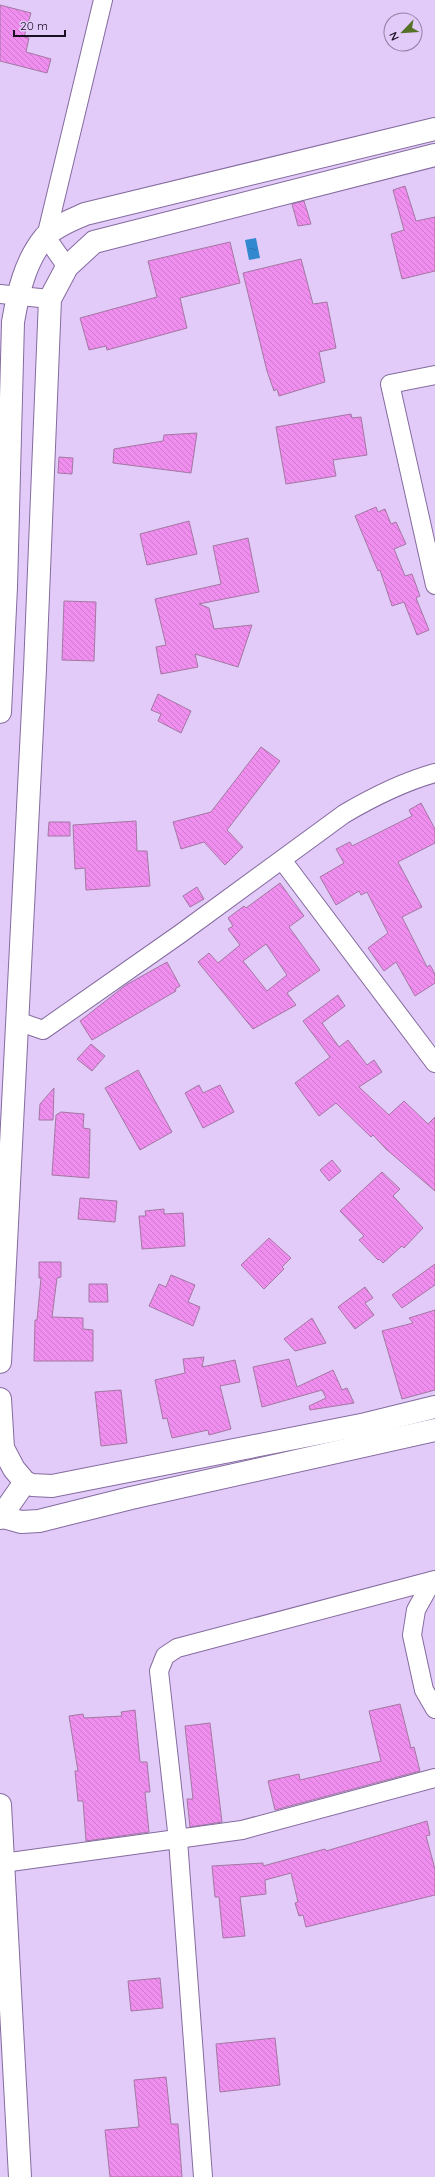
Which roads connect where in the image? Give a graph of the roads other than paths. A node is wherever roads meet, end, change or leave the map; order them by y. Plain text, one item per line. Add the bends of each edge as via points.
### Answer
1 (102, 0) edge
2 (435, 129) edge
3 (435, 155) edge
4 (46, 237) junction
5 (67, 268) junction
6 (9, 295) edge
7 (50, 299) junction
8 (435, 375) edge
9 (435, 585) edge
10 (0, 712) edge
11 (435, 773) edge
12 (282, 860) junction
13 (17, 1021) junction
14 (435, 1063) edge
15 (0, 1362) edge
16 (0, 1399) edge
17 (435, 1407) edge
18 (435, 1430) edge
19 (25, 1482) junction
20 (0, 1517) edge
21 (434, 1580) edge
22 (435, 1709) edge
23 (435, 1778) edge
24 (0, 1805) edge
25 (178, 1840) junction
26 (3, 1863) junction
27 (20, 2177) edge
28 (203, 2177) edge

1 - 4 street
2 - 4 street via 85,214 64,224
3 - 5 street via 94,242
4 - 5 street
4 - 6 street
5 - 7 street
6 - 7 street
6 - 10 street via 13,322
7 - 13 street
8 - 9 street via 390,384
11 - 12 street via 370,798
12 - 13 street via 43,1030
12 - 14 street
13 - 15 street
16 - 19 street via 3,1448 14,1469
17 - 19 street via 366,1424 52,1486
18 - 20 street via 39,1521 21,1522
19 - 20 street
21 - 22 street via 416,1610 412,1635 424,1690
21 - 25 street via 177,1648 165,1656 159,1672
23 - 25 street via 242,1830
24 - 26 street
25 - 26 street
25 - 28 street
26 - 27 street

